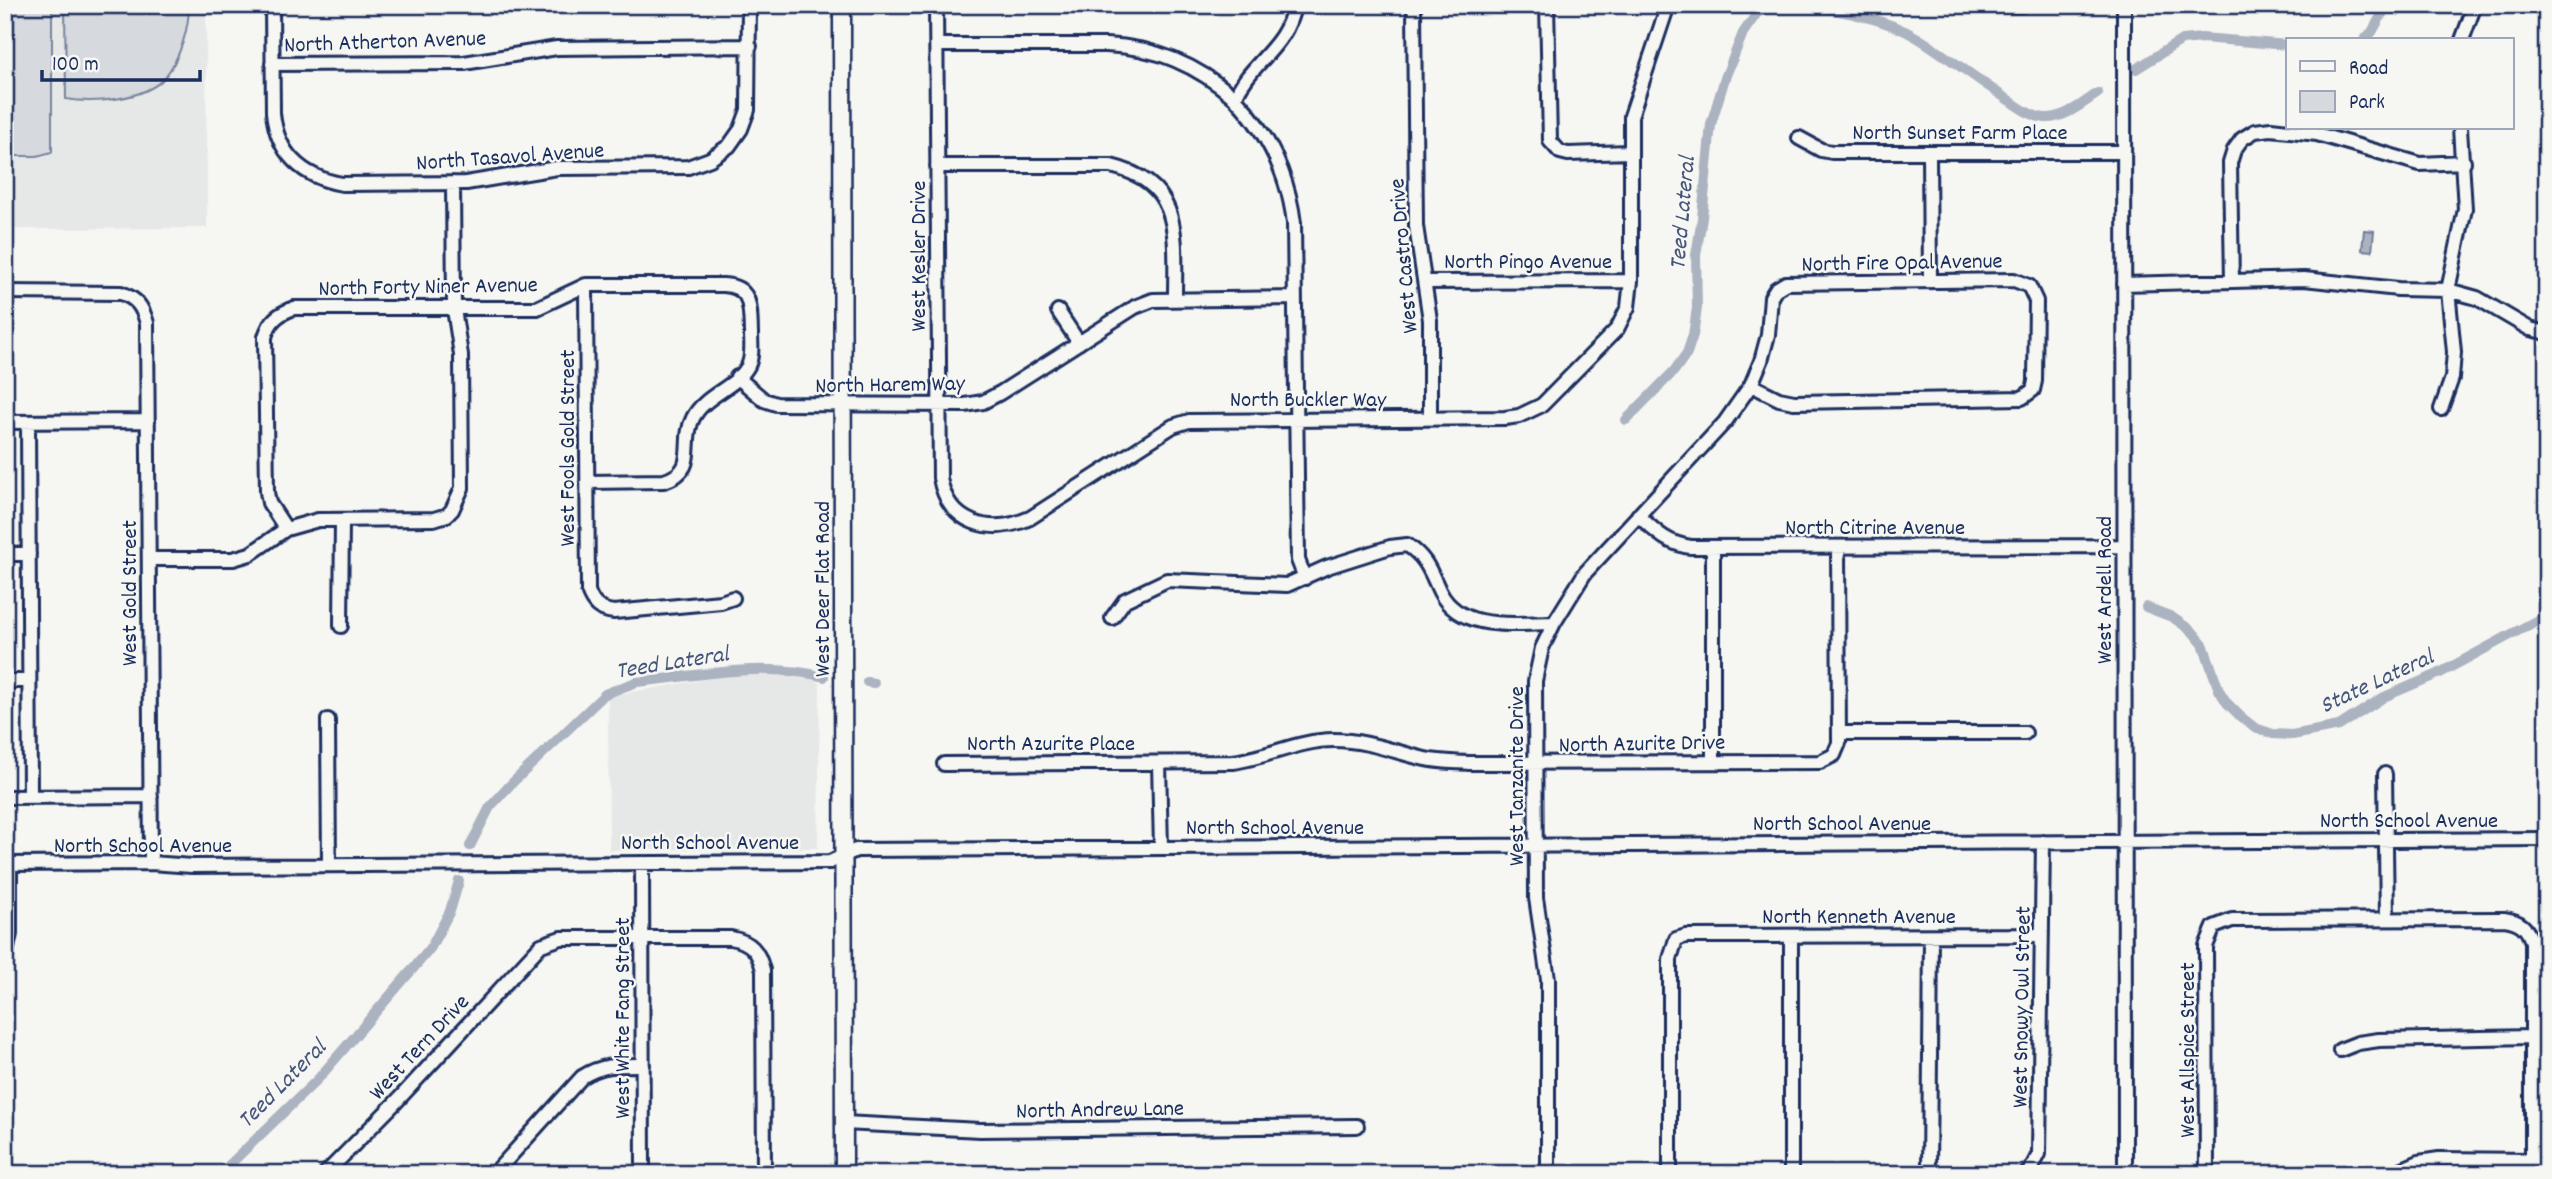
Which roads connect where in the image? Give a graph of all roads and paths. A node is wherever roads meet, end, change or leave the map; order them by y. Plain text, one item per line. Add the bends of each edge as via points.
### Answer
1 (272, 5) edge
2 (749, 5) edge
3 (842, 5) edge
4 (936, 5) edge
5 (1294, 5) edge
6 (1414, 5) edge
7 (1547, 5) edge
8 (1668, 5) edge
9 (2002, 5) edge
10 (2022, 5) edge
11 (2124, 5) edge
12 (2475, 5) edge
13 (2463, 38) edge
14 (937, 45) junction
15 (750, 46) junction
16 (272, 64) junction
17 (1235, 98) junction
18 (2460, 130) edge
19 (1799, 138) dead end
20 (1630, 152) junction
21 (2124, 152) junction
22 (1930, 153) junction
23 (2464, 162) junction
24 (937, 166) junction
25 (453, 183) junction
26 (1631, 281) junction
27 (1930, 281) junction
28 (2232, 281) junction
29 (1424, 282) junction
30 (2124, 284) junction
31 (586, 285) junction
32 (1776, 289) joint
33 (2448, 289) junction
34 (5, 292) edge
35 (1295, 298) junction
36 (1175, 299) junction
37 (454, 309) junction
38 (1058, 311) dead end
39 (2547, 333) edge
40 (1079, 343) junction
41 (737, 377) junction
42 (1751, 385) junction
43 (844, 404) junction
44 (939, 405) junction
45 (2441, 409) dead end
46 (1430, 418) junction
47 (1296, 419) junction
48 (148, 421) junction
49 (5, 422) edge
50 (28, 422) junction
51 (587, 482) junction
52 (949, 505) joint
53 (1637, 515) junction
54 (342, 520) junction
55 (286, 529) junction
56 (2124, 546) junction
57 (1713, 547) junction
58 (1839, 547) junction
59 (5, 554) edge
60 (29, 554) junction
61 (149, 559) junction
62 (1305, 578) junction
63 (733, 598) dead end
64 (1112, 618) dead end
65 (1554, 623) junction
66 (341, 626) dead end
67 (5, 681) edge
68 (29, 681) junction
69 (328, 720) dead end
70 (1839, 733) junction
71 (2025, 733) dead end
72 (1159, 762) junction
73 (1713, 762) junction
74 (944, 764) dead end
75 (1535, 764) junction
76 (2385, 774) dead end
77 (30, 796) junction
78 (150, 796) junction
79 (5, 797) edge
80 (2547, 839) edge
81 (2386, 840) junction
82 (2043, 842) junction
83 (2124, 842) junction
84 (1535, 845) junction
85 (1161, 848) junction
86 (842, 856) junction
87 (151, 863) junction
88 (642, 863) junction
89 (8, 864) edge
90 (329, 865) junction
91 (2387, 919) junction
92 (2042, 935) junction
93 (1791, 936) junction
94 (1931, 936) junction
95 (642, 938) junction
96 (5, 958) edge
97 (2532, 1037) junction
98 (2340, 1050) dead end
99 (643, 1065) junction
100 (844, 1123) junction
101 (1357, 1126) dead end
102 (2532, 1160) junction
103 (2028, 1172) edge
104 (325, 1174) edge
105 (494, 1174) edge
106 (643, 1174) edge
107 (764, 1174) edge
108 (844, 1174) edge
109 (1548, 1174) edge
110 (1671, 1174) edge
111 (1791, 1174) edge
112 (1929, 1174) edge
113 (2125, 1174) edge
114 (2207, 1174) edge
115 (2391, 1174) edge
116 (2532, 1174) edge

1 - 16 street
2 - 15 street
3 - 43 main road, West Deer Flat Road
4 - 14 street, West Kesler Drive
5 - 17 street via 1285,34 1242,82
6 - 29 street, West Castro Drive via 1416,226
7 - 20 street via 1548,133 1554,148 1568,153
8 - 20 street, North Buckler Way via 1633,106
9 - 10 street
11 - 21 street, West Ardell Road
12 - 13 street
14 - 17 street via 1132,47 1187,64
14 - 24 street, West Kesler Drive
15 - 16 street, North Atherton Avenue via 557,48 464,63
15 - 25 street, North Tasavol Avenue via 748,110 729,146 710,159 688,167 557,168
16 - 25 street, North Tasavol Avenue via 274,128 282,147 304,171 342,184
17 - 35 street via 1258,123 1286,180 1294,223
18 - 23 street
19 - 22 street, North Sunset Farm Place via 1832,152
20 - 26 street, North Buckler Way
21 - 22 street, North Sunset Farm Place
21 - 30 street, West Ardell Road
22 - 27 street
23 - 28 street via 2420,164 2317,134 2255,131 2242,139 2230,163
23 - 33 street via 2465,209
24 - 36 street via 1126,169 1156,186 1167,201
24 - 44 street, West Kesler Drive
25 - 37 street
26 - 29 street, North Pingo Avenue
26 - 46 street, North Buckler Way via 1628,307 1617,329 1542,405 1505,418
27 - 32 street, North Fire Opal Avenue via 1786,283
27 - 42 street, North Fire Opal Avenue via 2014,281 2029,286 2036,301 2035,381 2028,395 2016,400 1794,402
28 - 30 street
28 - 33 street via 2304,279
29 - 46 street, West Castro Drive via 1430,320
30 - 56 street, West Ardell Road
31 - 37 street, North Forty Niner Avenue via 537,308
31 - 41 street, North Forty Niner Avenue via 733,285 742,290 750,309 751,354 748,366
31 - 51 street, West Fools Gold Street
32 - 42 street, West Tanzanite Drive via 1771,297 1768,335
33 - 39 street via 2477,298
33 - 45 street via 2455,352
34 - 48 street, West Gold Street via 121,293 134,298 147,323
35 - 36 street, North Harem Way
35 - 47 street
36 - 40 street, North Harem Way via 1135,307
37 - 54 street via 461,355 462,488 452,510 434,519
37 - 55 street, North Forty Niner Avenue via 294,308 269,325 265,337 267,492
38 - 40 street
40 - 44 street, North Harem Way via 983,402
41 - 43 street, North Harem Way via 775,404
41 - 51 street via 705,402 691,421 684,470 676,478
42 - 53 street, West Tanzanite Drive via 1725,422
43 - 44 street, North Harem Way
43 - 86 main road, West Deer Flat Road
44 - 52 street, West Kesler Drive via 940,478
46 - 47 street, North Buckler Way
47 - 52 street, North Buckler Way via 1203,419 1173,426 1018,523 973,523
47 - 62 street via 1298,560
48 - 50 street
48 - 61 street, West Gold Street
49 - 50 street
50 - 60 street
51 - 63 street, West Fools Gold Street via 588,591 596,607 614,612
53 - 57 street, North Citrine Avenue via 1664,540
53 - 65 street, West Tanzanite Drive via 1585,573
54 - 55 street via 318,520
54 - 66 street
55 - 61 street via 250,554 233,559
56 - 58 street, North Citrine Avenue
56 - 83 street, West Ardell Road
57 - 58 street, North Citrine Avenue
57 - 73 street
58 - 70 street
59 - 60 street
60 - 68 street
61 - 78 street, West Gold Street
62 - 64 street via 1275,586 1167,580 1125,600
62 - 65 street via 1327,567 1407,545 1422,555 1443,598 1468,618
65 - 75 street, West Tanzanite Drive via 1542,648 1535,681
67 - 68 street
68 - 77 street
69 - 90 street
70 - 71 street
70 - 73 street, North Azurite Drive via 1835,755 1820,762
72 - 74 street, North Azurite Place
72 - 75 street, North Azurite Drive via 1233,762 1334,740 1364,742 1427,759
72 - 85 street
73 - 75 street, North Azurite Drive
75 - 84 street, West Tanzanite Drive
76 - 81 street
77 - 78 street
77 - 79 street
78 - 87 street, West Gold Street
80 - 81 street, North School Avenue
81 - 83 street, North School Avenue
81 - 91 street
82 - 83 street, North School Avenue
82 - 84 street, North School Avenue
82 - 92 street, West Snowy Owl Street
83 - 113 street, West Ardell Road
84 - 85 street, North School Avenue
84 - 109 street, West Tanzanite Drive via 1536,898 1548,979
85 - 86 street, North School Avenue via 856,850
86 - 88 street, North School Avenue via 830,862
86 - 100 main road, West Deer Flat Road
87 - 89 street, North School Avenue
87 - 90 street, North School Avenue
88 - 90 street, North School Avenue
88 - 95 street, West White Fang Street
89 - 96 street via 10,934
91 - 97 street via 2504,919 2524,925 2532,942
91 - 114 street, West Allspice Street via 2232,920 2214,927 2206,946
92 - 94 street, North Kenneth Avenue
92 - 103 street, West Snowy Owl Street via 2039,1154
93 - 94 street, North Kenneth Avenue
93 - 110 street, North Kenneth Avenue via 1685,936 1676,940 1670,959
93 - 111 street
94 - 112 street
95 - 99 street, West White Fang Street
95 - 104 street, West Tern Drive via 561,938 541,945
95 - 107 street via 731,938 745,941 760,957
97 - 98 street via 2379,1040
97 - 102 street
99 - 105 street via 604,1066 582,1077
99 - 106 street, West White Fang Street
100 - 101 street, North Andrew Lane via 980,1130
100 - 108 main road, West Deer Flat Road
102 - 115 street via 2439,1159
102 - 116 street

